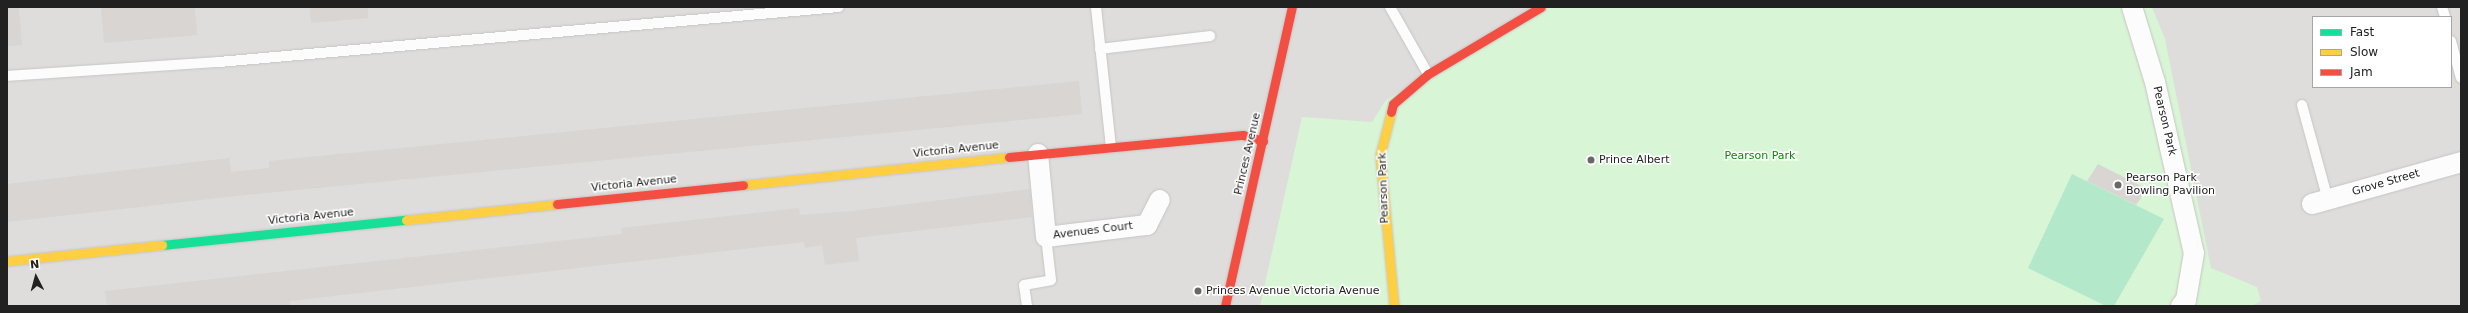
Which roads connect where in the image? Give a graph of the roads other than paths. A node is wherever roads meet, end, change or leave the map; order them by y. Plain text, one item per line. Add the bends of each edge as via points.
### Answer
1 (839, 7) edge
2 (1096, 7) edge
3 (1292, 7) edge
4 (1390, 7) edge
5 (1541, 7) edge
6 (2132, 7) edge
7 (1210, 36) dead end
8 (2452, 45) edge
9 (1100, 49) junction
10 (1428, 74) junction
11 (7, 76) edge
12 (2461, 78) edge
13 (2302, 105) dead end
14 (1263, 141) junction
15 (1111, 147) junction
16 (1038, 154) junction
17 (2461, 162) edge
18 (1160, 200) dead end
19 (2320, 202) joint
20 (1046, 237) junction
21 (7, 261) edge
22 (1027, 306) edge
23 (1225, 306) edge
24 (1394, 306) edge
25 (2181, 306) edge

1 - 11 lane via 219,62
2 - 9 lane
3 - 14 street, Princes Avenue
4 - 10 lane
5 - 10 street, Pearson Park
6 - 25 street, Pearson Park via 2155,82 2194,253 2186,300
7 - 9 lane
8 - 12 lane
9 - 15 lane
10 - 24 street, Pearson Park via 1393,104 1380,155
13 - 19 lane
14 - 15 street, Victoria Avenue via 1243,135
14 - 23 street, Princes Avenue
15 - 16 street, Victoria Avenue
16 - 20 street, Avenues Court
16 - 21 street, Victoria Avenue
17 - 19 street, Grove Street
18 - 20 street, Avenues Court via 1147,225
20 - 22 lane via 1051,280 1024,285

